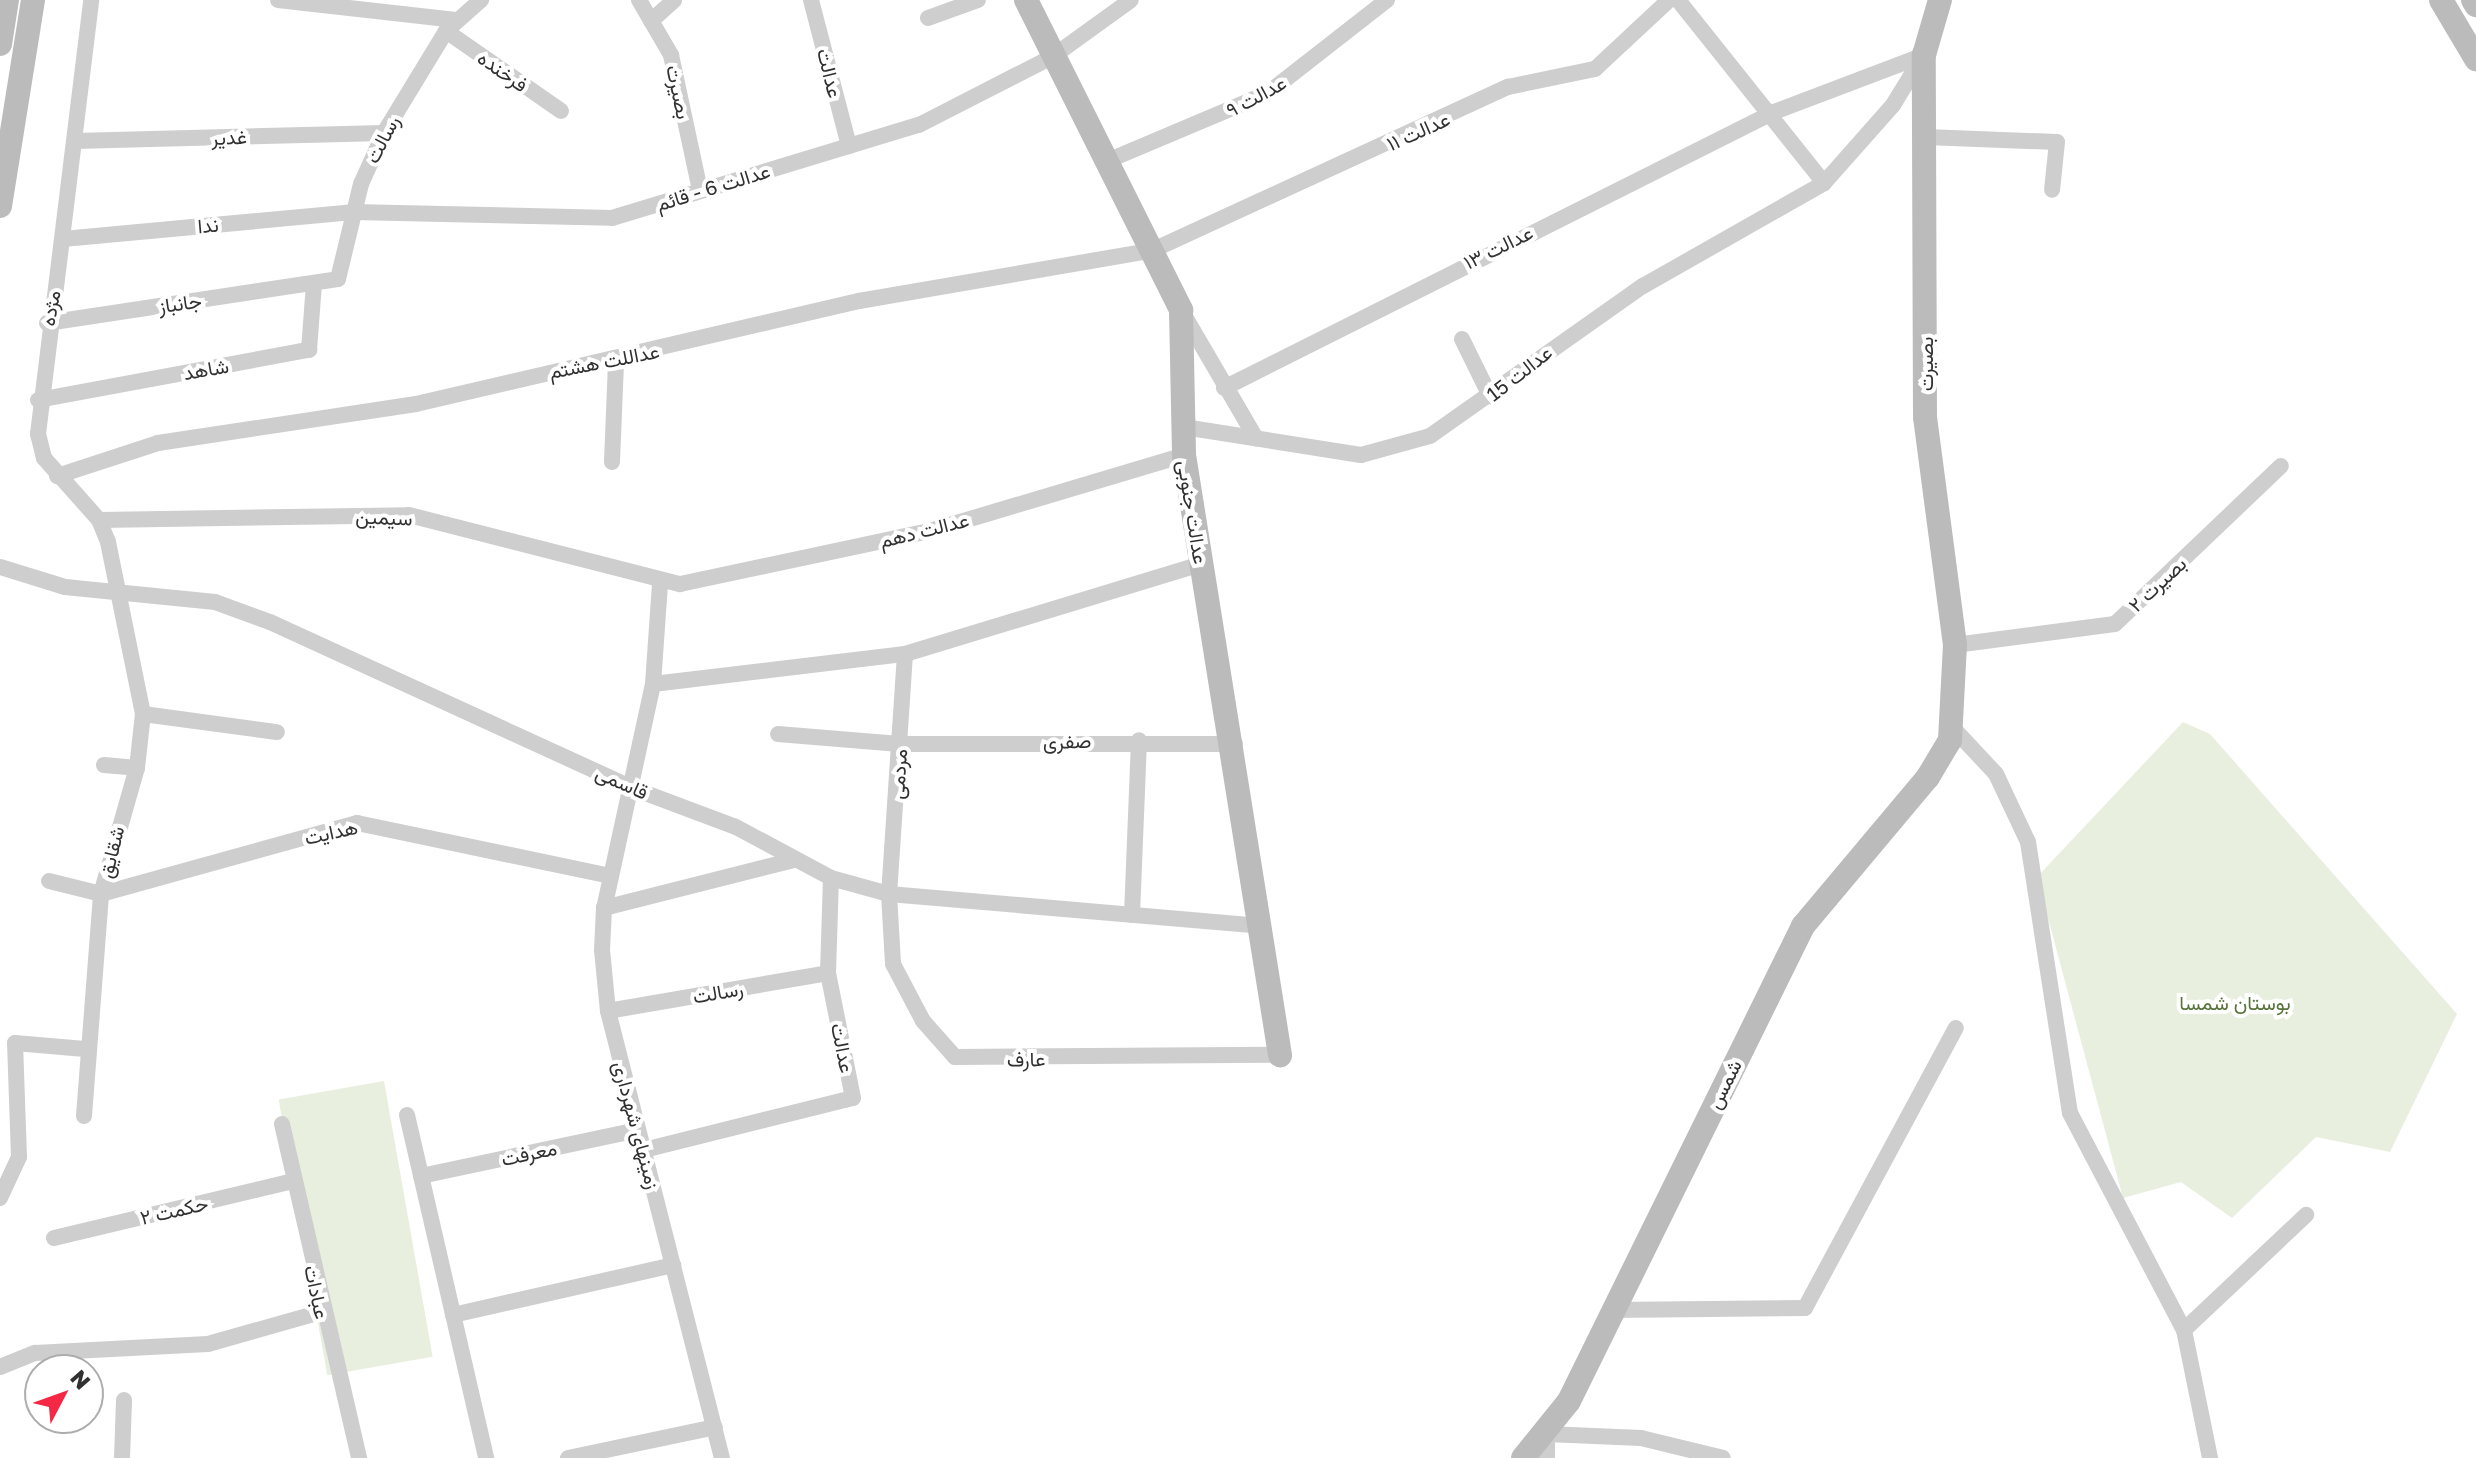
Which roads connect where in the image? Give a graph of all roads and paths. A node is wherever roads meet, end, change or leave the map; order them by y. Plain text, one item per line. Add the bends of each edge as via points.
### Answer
1 (33, 0) edge
2 (91, 0) edge
3 (278, 0) edge
4 (481, 0) edge
5 (639, 0) edge
6 (674, 0) edge
7 (811, 0) edge
8 (978, 0) edge
9 (1026, 0) edge
10 (1131, 0) edge
11 (1387, 0) edge
12 (1669, 0) edge
13 (1678, 0) edge
14 (1940, 0) edge
15 (2441, 0) edge
16 (2473, 0) edge
17 (2476, 5) edge
18 (4, 10) edge
19 (928, 18) dead end
20 (651, 21) junction
21 (451, 25) junction
22 (0, 44) edge
23 (1924, 55) junction
24 (1052, 57) junction
25 (2476, 59) edge
26 (561, 111) dead end
27 (1774, 112) junction
28 (384, 133) junction
29 (1926, 137) junction
30 (75, 141) junction
31 (849, 146) junction
32 (1107, 161) junction
33 (1824, 183) junction
34 (700, 190) junction
35 (2052, 190) dead end
36 (0, 206) edge
37 (353, 212) junction
38 (63, 239) junction
39 (1153, 250) junction
40 (314, 283) junction
41 (1181, 310) junction
42 (47, 323) junction
43 (1462, 339) dead end
44 (616, 361) junction
45 (1224, 388) junction
46 (1490, 396) junction
47 (38, 400) junction
48 (1184, 427) junction
49 (1256, 438) junction
50 (1184, 455) junction
51 (612, 462) dead end
52 (2281, 466) dead end
53 (57, 476) junction
54 (99, 520) junction
55 (1201, 564) junction
56 (0, 567) edge
57 (660, 584) junction
58 (119, 593) junction
59 (1955, 645) junction
60 (905, 654) junction
61 (653, 684) junction
62 (143, 714) junction
63 (1953, 728) junction
64 (277, 732) dead end
65 (778, 734) dead end
66 (1139, 740) junction
67 (900, 744) junction
68 (1235, 744) junction
69 (104, 765) dead end
70 (137, 768) junction
71 (632, 788) junction
72 (794, 860) junction
73 (611, 876) junction
74 (831, 878) junction
75 (49, 881) dead end
76 (101, 894) junction
77 (889, 894) junction
78 (604, 908) junction
79 (1132, 915) junction
80 (1261, 926) junction
81 (828, 973) junction
82 (608, 1011) junction
83 (1956, 1028) dead end
84 (85, 1049) junction
85 (1280, 1055) joint
86 (407, 1115) dead end
87 (84, 1116) dead end
88 (282, 1124) dead end
89 (637, 1130) junction
90 (644, 1150) junction
91 (421, 1176) junction
92 (294, 1181) junction
93 (0, 1198) edge
94 (2306, 1215) dead end
95 (54, 1238) dead end
96 (673, 1265) junction
97 (1611, 1310) junction
98 (321, 1312) junction
99 (453, 1315) junction
100 (2184, 1330) junction
101 (0, 1367) edge
102 (124, 1400) dead end
103 (715, 1427) junction
104 (1547, 1446) edge
105 (122, 1458) edge
106 (359, 1458) edge
107 (486, 1458) edge
108 (568, 1458) edge
109 (722, 1458) edge
110 (1523, 1458) edge
111 (1723, 1458) edge
112 (2210, 1458) edge

1 - 36 street
2 - 30 street, مژده
3 - 21 street
4 - 21 street, رسالت
5 - 20 street, بصیرت
6 - 20 street
7 - 31 street, عدالت
8 - 19 street
9 - 24 street, عدالت جنوبی
10 - 24 street, عدالت 6 - قائم
11 - 32 street, عدالت ۹ via 1268,93
12 - 39 street, عدالت ۱۱ via 1595,69 1508,87
13 - 27 street
14 - 23 street, بصیرت
15 - 25 street
16 - 17 street
18 - 22 street
20 - 34 street, بصیرت via 671,55
21 - 26 street, فرخنده
21 - 28 street, رسالت
23 - 27 street, عدالت ۱۳
23 - 29 street, بصیرت
23 - 33 street, عدالت 15 via 1893,105
24 - 31 street, عدالت 6 - قائم via 919,125
24 - 32 street, عدالت جنوبی
27 - 33 street
27 - 45 street, عدالت ۱۳
28 - 30 street, غدیر
28 - 37 street, رسالت
29 - 35 street via 2057,142
29 - 59 street, بصیرت via 1925,417
30 - 38 street, مژده
31 - 34 street, عدالت 6 - قائم
32 - 39 street, عدالت جنوبی
33 - 46 street, عدالت 15 via 1643,286
34 - 37 street, عدالت 6 - قائم via 612,218
37 - 38 street, ندا
37 - 40 street, رسالت via 338,279
38 - 42 street, مژده
39 - 41 street, عدالت جنوبی
39 - 44 street, عداللت هشتم via 859,301
40 - 42 street, جانباز
40 - 47 street, شاهد via 309,350
41 - 45 street
41 - 48 street, عدالت جنوبی
42 - 47 street, مژده
43 - 46 street
44 - 51 street
44 - 53 street, عداللت هشتم via 416,404 158,443
45 - 49 street
46 - 49 street, عدالت 15 via 1396,450 1324,453
47 - 53 street, مژده via 41,449
48 - 49 street, عدالت 15
48 - 50 street, عدالت جنوبی
50 - 55 street, عدالت جنوبی
50 - 57 street, عدالت دهم via 933,530 705,582
52 - 59 street, بصیرت ۲ via 2115,624
53 - 54 street, مژده
54 - 57 street, سیمین via 409,515
54 - 58 street, مژده
55 - 60 street
55 - 68 street, عدالت جنوبی
56 - 58 street, قاسمی
57 - 61 street, زمینهای شهرداری
58 - 62 street, شقایق
58 - 71 street, قاسمی via 215,602 270,622
59 - 63 street, بصیرت
60 - 61 street
60 - 67 street, مردمی
61 - 71 street, زمینهای شهرداری
62 - 64 street
62 - 70 street, شقایق
63 - 97 street, شمس via 1928,777 1803,926
63 - 100 street via 1996,774 2021,822 2035,870 2057,1064 2070,1113
65 - 67 street, صفری
66 - 67 street, صفری
66 - 68 street, صفری
66 - 79 street
67 - 77 street, مردمی
68 - 80 street, عدالت جنوبی
69 - 70 street
70 - 76 street, شقایق
71 - 72 street, قاسمی via 736,827
71 - 73 street, زمینهای شهرداری
72 - 74 street, قاسمی
72 - 78 street
73 - 76 street, هدایت via 357,823
73 - 78 street, زمینهای شهرداری
74 - 77 street, قاسمی
74 - 81 street, عدالت
75 - 76 street
76 - 84 street, شقایق
77 - 79 street, قاسمی
77 - 85 street, عارف via 893,964 923,1021 955,1057
78 - 82 street, زمینهای شهرداری
79 - 80 street, قاسمی
80 - 85 street, عدالت جنوبی
81 - 82 street, رسالت
81 - 90 street, عدالت via 853,1098
82 - 89 street, زمینهای شهرداری
83 - 97 street via 1805,1308
84 - 87 street, شقایق
84 - 93 street via 15,1043 19,1157
86 - 91 street
88 - 92 street, عبادات
89 - 90 street, زمینهای شهرداری
89 - 91 street, معرفت
90 - 96 street, زمینهای شهرداری
91 - 99 street
92 - 95 street, حکمت ۲
92 - 98 street, عبادات
94 - 100 street
96 - 99 street
96 - 103 street, زمینهای شهرداری
97 - 104 street, شمس
98 - 101 street via 208,1344 35,1353
98 - 106 street, عبادات
99 - 107 street
100 - 112 street
102 - 105 street
103 - 108 street
103 - 109 street, زمینهای شهرداری
104 - 110 street, شمس
104 - 111 street via 1641,1438

